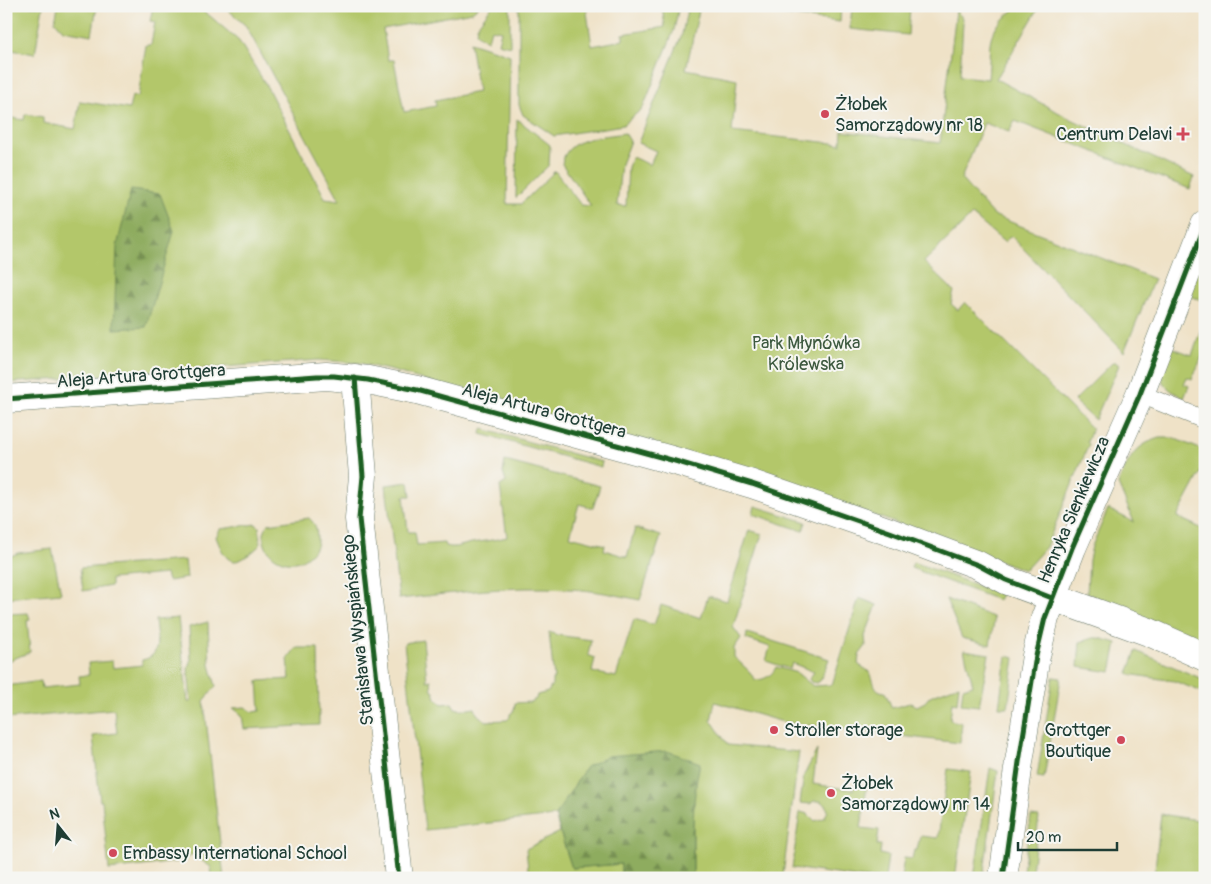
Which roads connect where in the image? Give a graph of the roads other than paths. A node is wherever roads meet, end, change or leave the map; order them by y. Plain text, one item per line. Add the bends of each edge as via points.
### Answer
1 (1205, 224) edge
2 (355, 378) junction
3 (1140, 394) junction
4 (6, 399) edge
5 (1205, 420) edge
6 (1052, 598) junction
7 (1205, 657) edge
8 (399, 878) edge
9 (1003, 878) edge

1 - 3 street, Henryka Sienkiewicza
2 - 4 street, Aleja Artura Grottgera via 317,376
2 - 6 street, Aleja Artura Grottgera via 417,390 760,487 969,562
2 - 8 street, Stanisława Wyspiańskiego via 363,476 359,519
3 - 5 lane
3 - 6 street, Henryka Sienkiewicza
6 - 7 street, Aleja Artura Grottgera via 1149,632
6 - 9 street, Henryka Sienkiewicza via 1036,656

